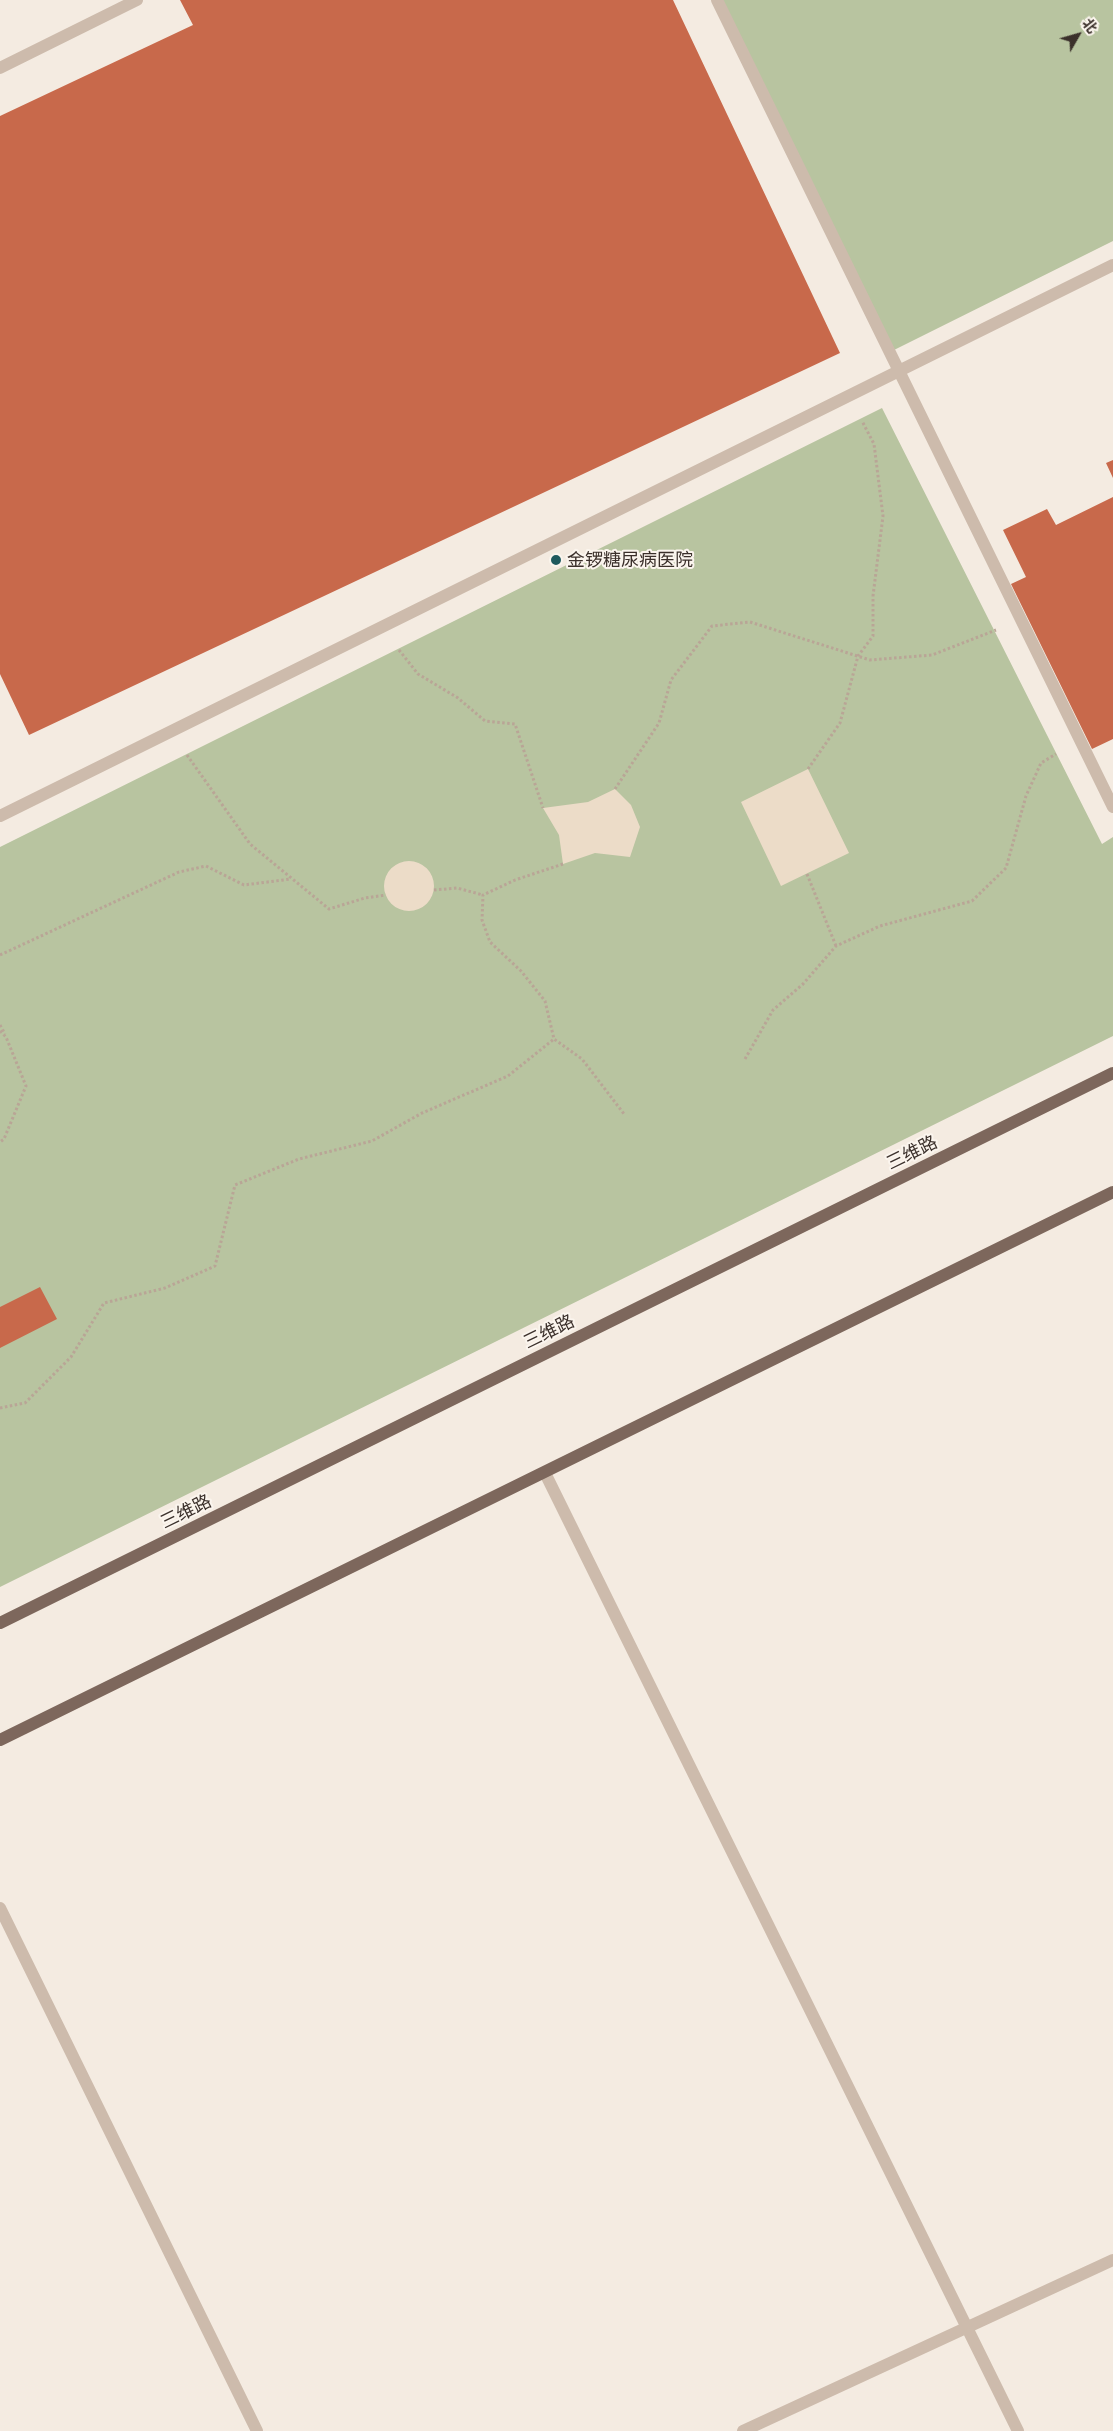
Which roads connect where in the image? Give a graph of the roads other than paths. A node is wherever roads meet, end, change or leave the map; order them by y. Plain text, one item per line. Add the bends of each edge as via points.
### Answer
1 (137, 0) edge
2 (717, 0) edge
3 (0, 68) edge
4 (1113, 265) edge
5 (899, 371) junction
6 (1113, 806) edge
7 (0, 816) edge
8 (1113, 1073) edge
9 (1113, 1192) edge
10 (545, 1473) junction
11 (0, 1623) edge
12 (0, 1740) edge
13 (0, 1908) edge
14 (1113, 2260) edge
15 (967, 2327) junction
16 (257, 2431) edge
17 (743, 2431) edge
18 (1018, 2431) edge

1 - 3 street
2 - 5 street
4 - 5 street
5 - 6 street
5 - 7 street
8 - 11 main road, 三维路
9 - 10 main road
10 - 12 main road
10 - 15 street
13 - 16 street
14 - 15 street
15 - 17 street
15 - 18 street

